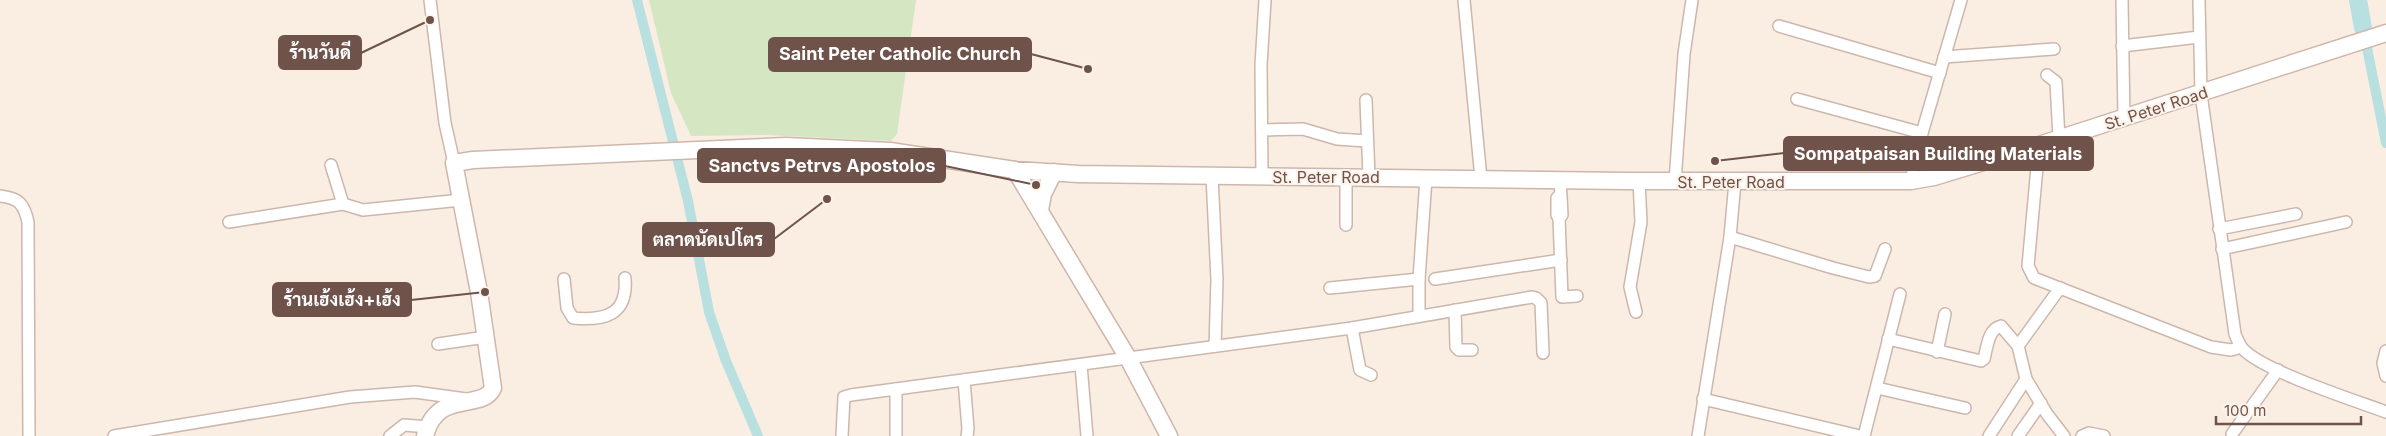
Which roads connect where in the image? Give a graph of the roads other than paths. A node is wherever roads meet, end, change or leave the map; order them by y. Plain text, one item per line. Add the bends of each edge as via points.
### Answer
1 (430, 0) edge
2 (1265, 0) edge
3 (1464, 0) edge
4 (1692, 0) edge
5 (1961, 0) edge
6 (2122, 0) edge
7 (2199, 0) edge
8 (1779, 26) dead end
9 (2386, 33) edge
10 (2198, 36) junction
11 (2122, 46) junction
12 (2054, 48) dead end
13 (1944, 56) junction
14 (1940, 73) junction
15 (2047, 75) dead end
16 (2201, 94) junction
17 (1797, 99) dead end
18 (1366, 100) dead end
19 (2124, 119) junction
20 (1262, 130) junction
21 (1922, 133) junction
22 (2059, 139) junction
23 (1367, 141) junction
24 (2039, 145) junction
25 (454, 163) junction
26 (330, 165) dead end
27 (1015, 170) junction
28 (1054, 172) junction
29 (1212, 176) junction
30 (1262, 177) junction
31 (1346, 177) junction
32 (1369, 177) junction
33 (1426, 178) junction
34 (1481, 178) junction
35 (1639, 181) junction
36 (1911, 181) junction
37 (1675, 182) junction
38 (1735, 182) junction
39 (1560, 187) junction
40 (0, 196) edge
41 (461, 200) junction
42 (343, 204) junction
43 (1040, 210) junction
44 (2296, 214) dead end
45 (229, 222) dead end
46 (2346, 222) dead end
47 (1346, 225) dead end
48 (2219, 229) junction
49 (1730, 237) junction
50 (1885, 249) dead end
51 (2222, 249) junction
52 (1561, 260) junction
53 (625, 278) dead end
54 (564, 279) dead end
55 (1419, 279) junction
56 (1435, 279) dead end
57 (1330, 288) dead end
58 (2060, 288) junction
59 (1900, 294) dead end
60 (1577, 296) dead end
61 (1455, 310) junction
62 (1636, 312) dead end
63 (1946, 314) dead end
64 (1419, 315) junction
65 (1352, 328) junction
66 (486, 337) junction
67 (1888, 339) junction
68 (438, 344) dead end
69 (1215, 346) junction
70 (2018, 346) junction
71 (2241, 347) junction
72 (1472, 350) dead end
73 (2386, 351) edge
74 (1937, 352) junction
75 (1543, 353) dead end
76 (1128, 358) junction
77 (1081, 365) junction
78 (2278, 370) junction
79 (1371, 375) dead end
80 (2386, 376) edge
81 (2026, 379) junction
82 (964, 380) junction
83 (1877, 388) junction
84 (896, 389) junction
85 (470, 399) junction
86 (1703, 399) junction
87 (2041, 404) junction
88 (1965, 408) dead end
89 (2386, 412) edge
90 (427, 431) edge
91 (841, 434) edge
92 (2232, 434) dead end
93 (29, 436) edge
94 (114, 436) edge
95 (390, 436) edge
96 (896, 436) edge
97 (967, 436) edge
98 (1087, 436) edge
99 (1169, 436) edge
100 (1698, 436) edge
101 (1862, 436) edge
102 (1989, 436) edge
103 (2018, 436) edge
104 (2064, 436) edge
105 (2082, 436) edge
106 (2104, 436) edge

1 - 25 street via 445,123
2 - 20 street
3 - 34 street
4 - 37 street via 1684,54
5 - 13 street
6 - 11 street
7 - 10 street
8 - 14 street
9 - 16 street, St. Peter Road
10 - 11 street
10 - 16 street
11 - 19 street
12 - 13 street
13 - 14 street
14 - 21 street
15 - 22 street via 2056,82
16 - 19 street, St. Peter Road
16 - 48 street
17 - 21 street
18 - 23 street
19 - 22 street, St. Peter Road
20 - 23 street via 1303,129 1337,139
20 - 30 street
21 - 36 street
22 - 24 street, St. Peter Road
23 - 32 street
24 - 36 street, St. Peter Road
24 - 58 street via 2028,266 2034,278
25 - 27 street, St. Peter Road via 786,146 890,151
25 - 41 street
26 - 42 street
27 - 28 street, St. Peter Road
27 - 43 street
28 - 29 street, St. Peter Road
28 - 43 street via 1043,194
29 - 30 street, St. Peter Road
29 - 69 street via 1217,280
30 - 31 street, St. Peter Road
31 - 32 street, St. Peter Road
31 - 47 street
32 - 33 street, St. Peter Road
33 - 34 street, St. Peter Road
33 - 55 street
34 - 39 street, St. Peter Road
35 - 37 street, St. Peter Road
35 - 39 street, St. Peter Road
35 - 62 street via 1641,222 1630,287
36 - 38 street, St. Peter Road
37 - 38 street, St. Peter Road
38 - 49 street
39 - 52 street
40 - 93 street via 20,201 28,222
41 - 42 street via 363,210
41 - 66 street
42 - 45 street
43 - 76 street
44 - 48 street
46 - 51 street
48 - 51 street
49 - 50 street via 1869,277 1878,272
49 - 86 street
51 - 71 street via 2235,334
52 - 56 street
52 - 60 street via 1562,297
53 - 54 street via 626,293 616,311 610,316 580,319 569,314
55 - 57 street
55 - 64 street
58 - 70 street
58 - 71 street via 2211,347 2231,350
59 - 67 street
61 - 64 street
61 - 72 street via 1456,346 1460,350
61 - 75 street via 1536,298 1541,303
63 - 74 street
64 - 65 street
65 - 69 street
65 - 79 street via 1360,370
66 - 68 street
66 - 85 street via 493,388 485,398
67 - 74 street
67 - 83 street
69 - 76 street
70 - 74 street via 2001,326 1991,334 1981,361
70 - 81 street
71 - 78 street
73 - 80 street via 2383,363
76 - 77 street
76 - 99 street
77 - 82 street
77 - 98 street
78 - 89 street
78 - 92 street
81 - 87 street
81 - 102 street
82 - 84 street
82 - 97 street
83 - 88 street
83 - 101 street
84 - 91 street via 844,397
84 - 96 street
85 - 90 street via 442,409 434,416
85 - 94 street via 415,392 350,396
86 - 100 street
86 - 101 street
87 - 103 street
87 - 104 street
90 - 95 street via 404,425
105 - 106 street via 2089,433

